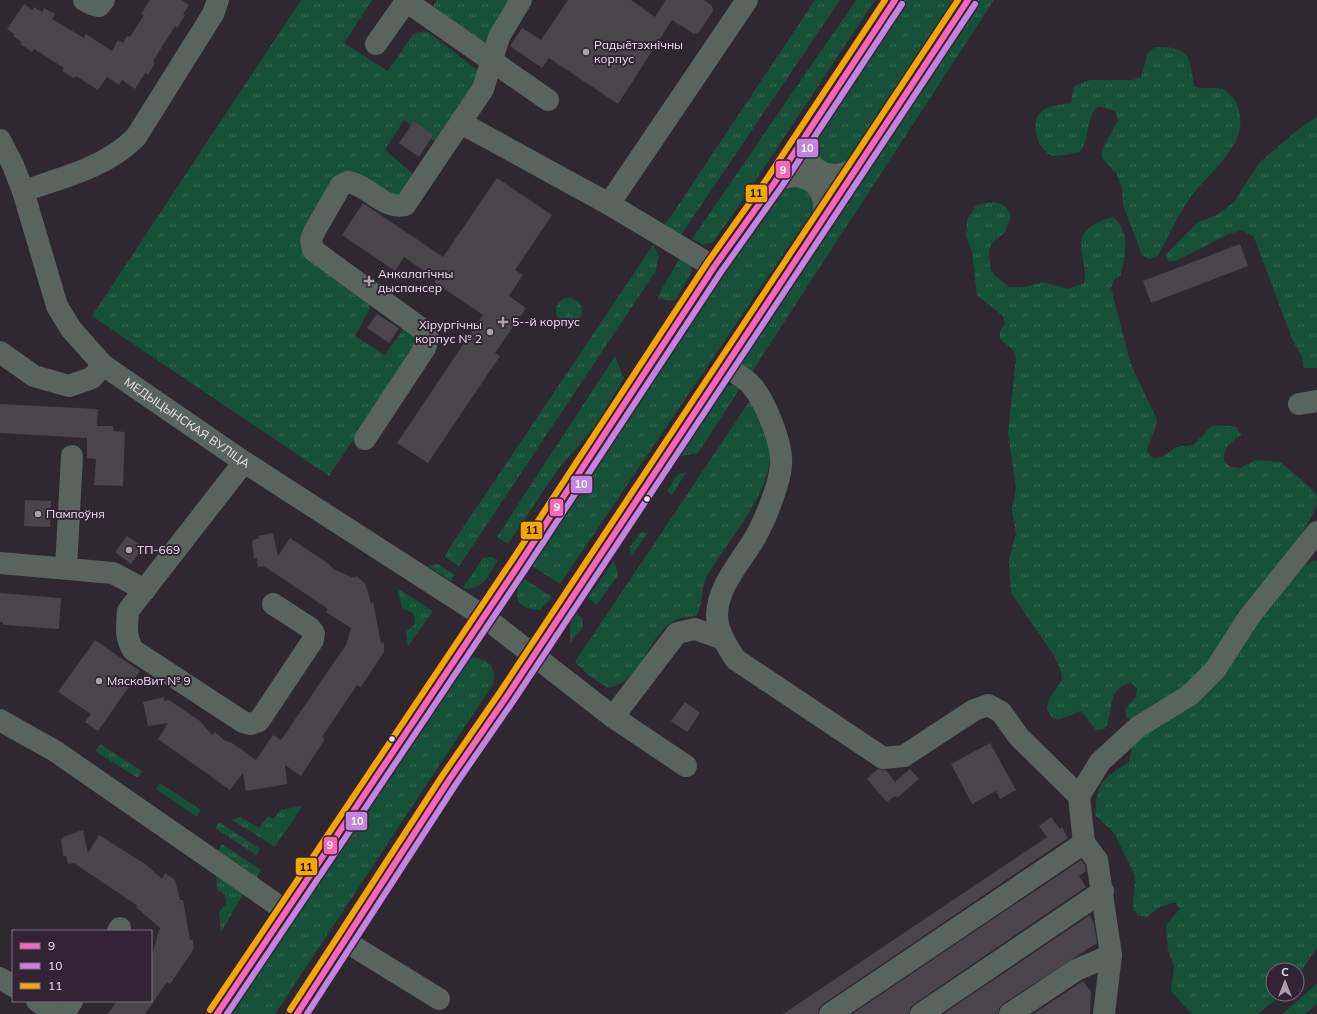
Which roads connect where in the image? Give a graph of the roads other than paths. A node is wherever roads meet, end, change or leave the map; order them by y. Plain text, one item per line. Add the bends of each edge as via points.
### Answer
1 (84, 0) edge
2 (104, 0) edge
3 (218, 0) edge
4 (406, 0) edge
5 (521, 0) edge
6 (747, 0) edge
7 (895, 0) edge
8 (968, 0) edge
9 (376, 44) dead end
10 (491, 61) junction
11 (548, 100) dead end
12 (461, 123) junction
13 (809, 131) junction
14 (0, 140) edge
15 (859, 164) junction
16 (775, 182) junction
17 (23, 191) junction
18 (609, 204) junction
19 (823, 217) junction
20 (714, 267) junction
21 (0, 352) edge
22 (103, 365) junction
23 (725, 366) junction
24 (365, 439) dead end
25 (72, 456) dead end
26 (244, 462) junction
27 (1317, 533) edge
28 (0, 563) edge
29 (66, 568) junction
30 (145, 590) junction
31 (274, 604) dead end
32 (483, 616) junction
33 (723, 639) junction
34 (534, 655) junction
35 (613, 717) junction
36 (0, 720) edge
37 (686, 766) dead end
38 (1079, 796) junction
39 (1084, 843) junction
40 (1103, 891) junction
41 (286, 911) junction
42 (345, 941) junction
43 (1111, 955) junction
44 (0, 978) edge
45 (12, 985) edge
46 (439, 1000) dead end
47 (39, 1002) edge
48 (71, 1002) edge
49 (57, 1014) edge
50 (64, 1014) edge
51 (217, 1014) edge
52 (296, 1014) edge
53 (830, 1014) edge
54 (920, 1014) edge
55 (1010, 1014) edge
56 (1104, 1014) edge

1 - 2 street via 99,6
3 - 17 street via 213,14 140,130 124,150 104,161
4 - 9 street
4 - 10 street
5 - 10 street via 499,37
6 - 18 street
7 - 13 main road
8 - 15 main road
10 - 11 street
10 - 12 street via 483,90
12 - 18 street
12 - 24 street via 405,205 390,205 357,183 348,182 341,185 311,240 313,250 423,330 428,338 425,348
13 - 15 main road via 805,144 806,151 816,169 831,175 839,175
13 - 16 main road
14 - 17 street, МЕДЫЦЫНСКАЯ ВУЛІЦА
15 - 19 main road
16 - 19 main road via 789,176 810,180 822,192
16 - 20 main road
17 - 22 street, МЕДЫЦЫНСКАЯ ВУЛІЦА via 57,306 71,329
18 - 20 street
19 - 23 main road
20 - 32 main road
21 - 22 street via 34,376 69,386 92,378
22 - 26 street, МЕДЫЦЫНСКАЯ ВУЛІЦА
23 - 33 street via 751,384 762,400 777,435 781,464 774,493 756,536 720,595 717,616
23 - 34 main road
25 - 29 street
26 - 30 street
26 - 32 street, МЕДЫЦЫНСКАЯ ВУЛІЦА
27 - 38 street via 1249,617 1215,670 1190,695 1133,732 1100,762
28 - 29 street
29 - 30 street via 113,573
30 - 31 street via 128,612 127,636 133,650 243,722 251,724 259,721 313,640 314,633 310,628
32 - 34 street, МЕДЫЦЫНСКАЯ ВУЛІЦА
32 - 41 main road
33 - 35 street via 695,629 677,632
33 - 38 street via 735,659 883,758 904,756 974,710 988,705 1001,712 1019,737
34 - 35 street, МЕДЫЦЫНСКАЯ ВУЛІЦА
34 - 42 main road
35 - 37 street, МЕДЫЦЫНСКАЯ ВУЛІЦА
36 - 41 street via 55,751
38 - 39 street
39 - 40 street via 1097,860
39 - 53 street
40 - 43 street
40 - 54 street
41 - 51 main road
42 - 46 street
42 - 52 main road
43 - 55 street via 1076,970
43 - 56 street
44 - 45 street
47 - 49 street
48 - 50 street

